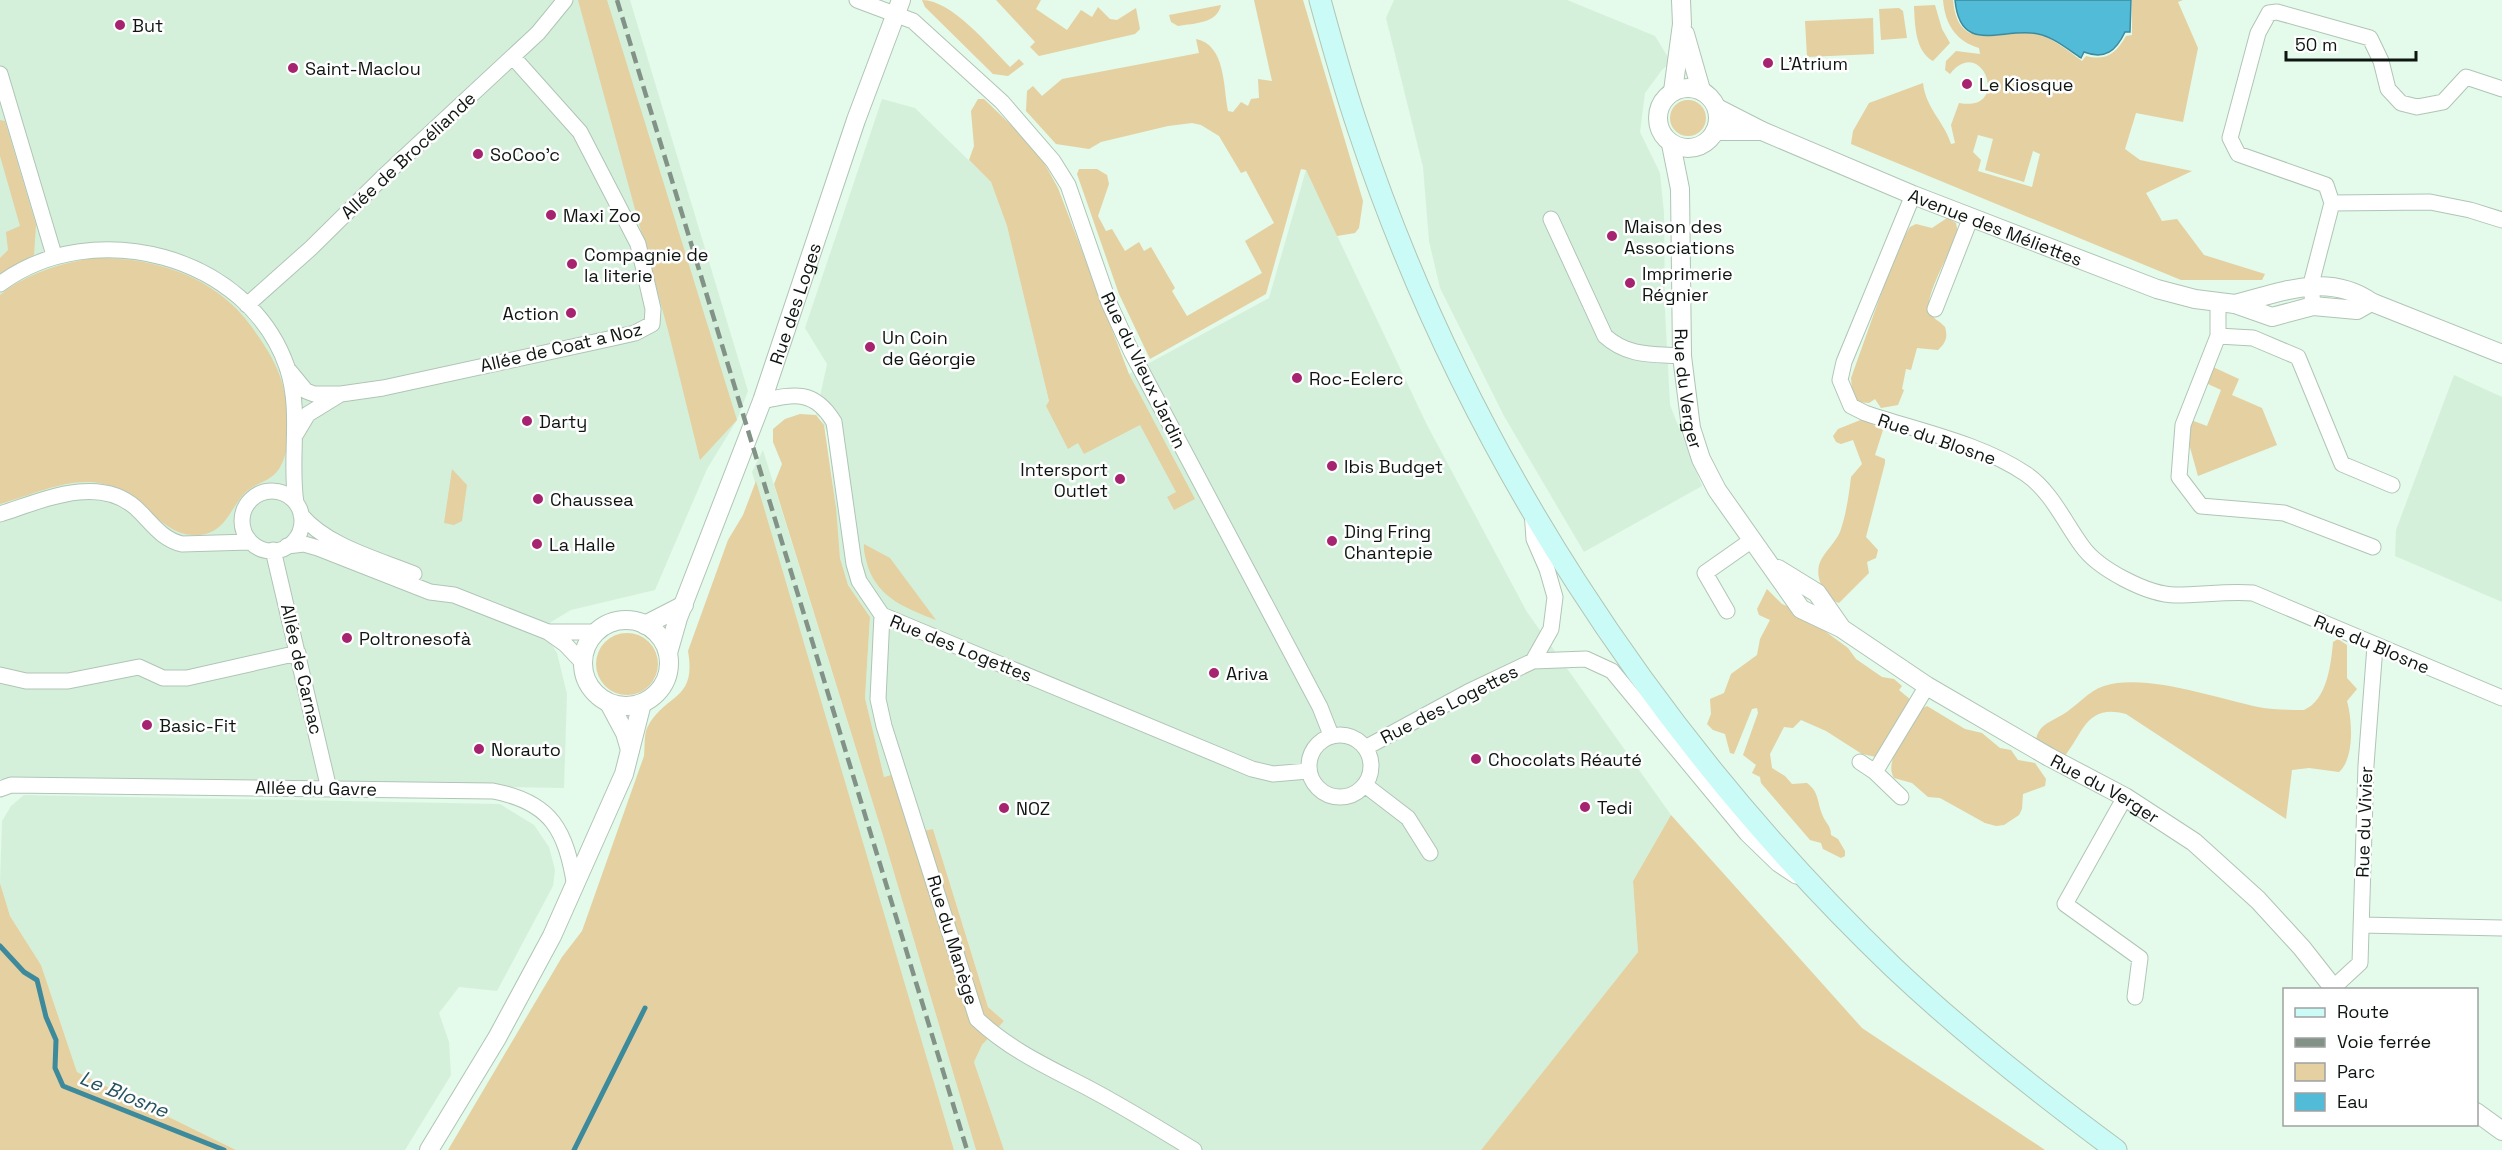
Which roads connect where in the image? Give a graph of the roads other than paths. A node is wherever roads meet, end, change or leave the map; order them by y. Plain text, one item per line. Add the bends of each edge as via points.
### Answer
1 (565, 0) edge
2 (857, 0) edge
3 (1320, 0) edge
4 (1681, 0) edge
5 (898, 7) edge
6 (1682, 24) junction
7 (513, 57) junction
8 (0, 74) edge
9 (2502, 89) edge
10 (1701, 90) junction
11 (1673, 91) junction
12 (1717, 108) junction
13 (1715, 131) junction
14 (1762, 131) junction
15 (1671, 144) junction
16 (1698, 147) junction
17 (1680, 189) junction
18 (1913, 195) junction
19 (2332, 203) junction
20 (1971, 217) junction
21 (1551, 219) dead end
22 (2502, 220) edge
23 (54, 255) junction
24 (0, 284) edge
25 (2311, 285) junction
26 (2372, 302) junction
27 (2227, 303) junction
28 (247, 305) junction
29 (2313, 306) junction
30 (1935, 309) dead end
31 (2218, 336) junction
32 (2502, 354) edge
33 (1682, 356) junction
34 (287, 368) junction
35 (341, 394) junction
36 (762, 401) junction
37 (296, 434) junction
38 (2392, 485) dead end
39 (298, 509) junction
40 (1531, 509) junction
41 (0, 514) edge
42 (1752, 540) junction
43 (250, 542) junction
44 (2373, 547) dead end
45 (280, 548) junction
46 (454, 595) junction
47 (684, 605) junction
48 (1727, 611) dead end
49 (882, 615) junction
50 (645, 625) junction
51 (548, 632) junction
52 (597, 632) junction
53 (2374, 646) junction
54 (298, 653) junction
55 (668, 653) junction
56 (1533, 662) junction
57 (583, 663) junction
58 (0, 675) edge
59 (1927, 686) junction
60 (2502, 698) edge
61 (609, 703) junction
62 (642, 704) junction
63 (1331, 735) junction
64 (1365, 747) junction
65 (630, 750) junction
66 (1860, 762) dead end
67 (1308, 771) junction
68 (1875, 772) junction
69 (1365, 785) junction
70 (0, 789) edge
71 (329, 789) junction
72 (1901, 797) dead end
73 (2125, 797) junction
74 (1430, 853) dead end
75 (575, 887) junction
76 (1819, 892) junction
77 (2361, 925) junction
78 (2502, 928) edge
79 (2334, 988) edge
80 (2135, 997) dead end
81 (429, 1150) edge
82 (1194, 1150) edge
83 (2116, 1150) edge

1 - 7 street, Allée de Brocéliande
2 - 5 street, Rue du Vieux Jardin
3 - 40 main road via 1359,133 1406,256 1480,413
4 - 6 street
5 - 36 street, Rue des Loges
5 - 63 street, Rue du Vieux Jardin via 1002,102 1053,161 1068,185 1109,303 1132,353 1320,707
6 - 10 street
6 - 11 street
7 - 28 street, Allée de Brocéliande
7 - 35 street, Allée de Coat a Noz via 580,132 638,244 653,309 652,324 613,338
8 - 23 street
9 - 19 street via 2466,77 2443,102 2417,107 2401,103 2388,89 2370,38 2269,13 2258,33 2230,138 2238,153 2326,185
10 - 11 street
10 - 12 street
11 - 15 street via 1657,114 1661,133
12 - 13 street
12 - 14 street, Avenue des Méliettes
13 - 14 street, Avenue des Méliettes
13 - 16 street
14 - 18 street, Avenue des Méliettes
15 - 16 street
15 - 17 street, Rue du Verger
16 - 17 street, Rue du Verger
17 - 33 street, Rue du Verger
18 - 20 street, Avenue des Méliettes
18 - 53 street, Rue du Blosne via 1844,362 1840,380 1851,406 1990,455 2028,475 2049,497 2087,554 2128,582 2174,595 2253,593
19 - 22 street via 2430,202
19 - 25 street
20 - 27 street, Avenue des Méliettes via 2157,289
20 - 30 street
21 - 33 street via 1605,336 1637,354
23 - 24 street
23 - 28 street via 115,248 170,258 215,280
25 - 26 street, Avenue des Méliettes via 2355,291
25 - 27 street, Avenue des Méliettes
25 - 29 street
26 - 29 street, Avenue des Méliettes via 2357,310
26 - 32 street, Avenue des Méliettes
27 - 29 street, Avenue des Méliettes via 2272,317
27 - 31 street
28 - 34 street via 280,350
31 - 38 street via 2253,338 2298,357 2342,464
31 - 44 street via 2183,425 2179,477 2201,506 2284,513
33 - 42 street, Rue du Verger via 1688,410 1701,459
34 - 35 street, Allée de Coat a Noz via 306,391
34 - 37 street
35 - 37 street, Allée de Coat a Noz via 308,414
36 - 47 street, Rue des Loges
36 - 49 street, Rue des Logettes via 793,394 814,399 826,408 835,428 854,564 859,581
37 - 39 street via 294,488
39 - 43 street via 290,497 276,491 260,493 247,504 242,519
39 - 45 street via 298,536
39 - 46 street via 311,526 346,546 440,585
40 - 56 street via 1534,539 1555,597 1551,629
40 - 76 main road via 1619,647 1675,723 1752,820
41 - 43 street via 93,491 132,505 172,541
42 - 48 street via 1705,573
42 - 59 street, Rue du Verger via 1771,565 1817,593 1841,628
43 - 45 street via 261,548
45 - 46 street via 304,544 430,592
45 - 54 street, Allée de Carnac
46 - 51 street
47 - 50 street
47 - 55 street, Rue des Loges
49 - 67 street, Rue des Logettes via 1252,769 1273,774
49 - 82 street, Rue du Manège via 878,699 884,726 977,1019 1025,1057
50 - 52 street via 620,621
50 - 55 street via 660,636
51 - 52 street
51 - 57 street
52 - 57 street via 587,646
53 - 60 street, Rue du Blosne
53 - 77 street, Rue du Vivier
54 - 58 street via 187,678 163,678 140,667 68,681 26,681
54 - 71 street, Allée de Carnac
55 - 62 street via 669,671 662,687
56 - 64 street, Rue des Logettes
56 - 76 street via 1586,659 1612,671 1748,834 1779,864
57 - 61 street via 593,691
59 - 68 street
59 - 73 street, Rue du Verger
61 - 62 street
61 - 65 street via 626,733
62 - 65 street
63 - 64 street via 1346,735
63 - 67 street via 1313,749
64 - 69 street via 1371,766
65 - 75 street via 624,774
66 - 68 street
67 - 69 street via 1315,786 1336,797 1352,794
68 - 72 street
69 - 74 street via 1408,818
70 - 71 street, Allée du Gavre via 10,785 111,784
71 - 75 street, Allée du Gavre via 493,791 524,799 554,821 562,835
73 - 79 street, Rue du Verger via 2194,842 2258,900
73 - 80 street via 2065,904 2140,958
75 - 81 street via 502,1027
76 - 83 main road via 1969,1036
77 - 78 street
77 - 79 street, Rue du Vivier via 2360,963

